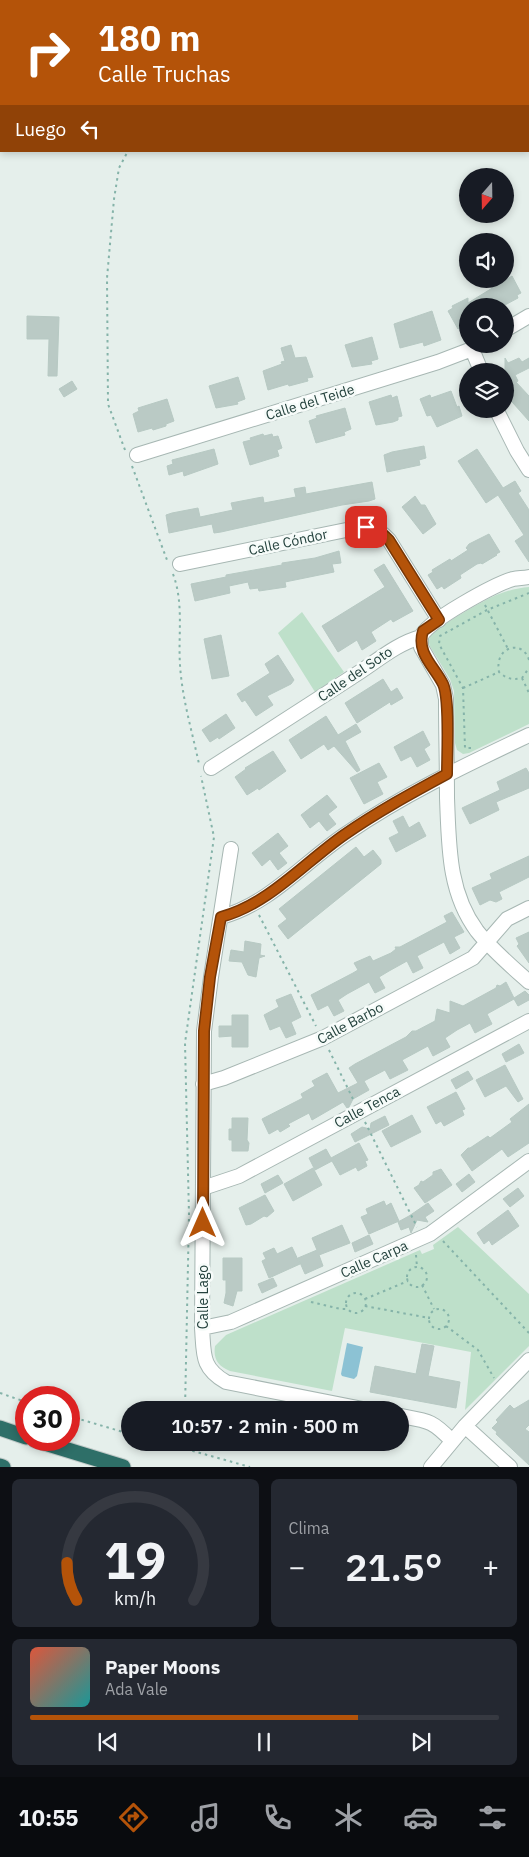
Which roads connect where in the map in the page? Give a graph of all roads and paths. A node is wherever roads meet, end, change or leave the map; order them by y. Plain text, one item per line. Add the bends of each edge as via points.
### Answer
1 (128, 152) edge
2 (529, 316) edge
3 (514, 325) edge
4 (459, 352) edge
5 (500, 418) edge
6 (131, 455) junction
7 (529, 470) edge
8 (173, 566) junction
9 (529, 577) edge
10 (529, 593) edge
11 (487, 610) junction
12 (439, 620) junction
13 (421, 637) junction
14 (508, 649) junction
15 (529, 656) edge
16 (529, 660) edge
17 (529, 668) edge
18 (499, 672) junction
19 (522, 678) junction
20 (463, 688) junction
21 (529, 693) edge
22 (529, 735) edge
23 (479, 745) dead end
24 (211, 768) dead end
25 (447, 774) junction
26 (214, 837) dead end
27 (231, 849) dead end
28 (529, 908) edge
29 (259, 915) dead end
30 (221, 917) junction
31 (488, 942) junction
32 (529, 982) edge
33 (529, 1021) edge
34 (319, 1031) dead end
35 (326, 1046) dead end
36 (202, 1084) junction
37 (356, 1105) dead end
38 (364, 1120) dead end
39 (529, 1161) edge
40 (203, 1188) junction
41 (419, 1231) dead end
42 (439, 1238) dead end
43 (416, 1250) dead end
44 (417, 1267) junction
45 (408, 1281) junction
46 (422, 1285) junction
47 (365, 1299) junction
48 (309, 1301) dead end
49 (365, 1306) junction
50 (348, 1309) junction
51 (435, 1310) junction
52 (429, 1318) junction
53 (446, 1326) junction
54 (202, 1328) junction
55 (529, 1333) edge
56 (529, 1360) edge
57 (497, 1381) dead end
58 (0, 1393) edge
59 (15, 1398) edge
60 (322, 1401) edge
61 (409, 1418) edge
62 (80, 1419) edge
63 (466, 1426) junction
64 (0, 1428) edge
65 (121, 1431) edge
66 (15, 1433) edge
67 (452, 1441) junction
68 (71, 1451) edge
69 (189, 1451) edge
70 (494, 1452) junction
71 (433, 1466) edge
72 (123, 1467) edge
73 (250, 1467) edge
74 (491, 1467) edge
75 (510, 1467) edge

1 - 6 path via 120,168 114,199 107,278 108,404
2 - 3 street
4 - 6 street, Calle del Teide
5 - 7 street
6 - 8 path
8 - 12 street, Calle Cóndor via 351,529 374,528 389,540
8 - 26 path via 179,597 183,691
9 - 12 street, Calle del Soto via 489,590
10 - 11 path
11 - 14 path
11 - 20 path via 440,636 439,644
12 - 13 street, Calle del Soto via 423,631
13 - 24 street, Calle del Soto via 398,645
13 - 25 street via 421,647 443,685 446,699
14 - 15 path via 520,649
14 - 18 path via 498,659
15 - 16 path
17 - 19 path
18 - 19 path via 512,680
18 - 20 path
19 - 21 path
20 - 23 path via 466,748
22 - 25 street
25 - 30 street via 344,835 260,901 238,913
25 - 31 street via 449,856 454,883 476,930
27 - 30 street, Calle Lago
28 - 31 street, Calle Barbo via 507,919
29 - 34 path
30 - 36 street, Calle Lago via 210,977
31 - 32 street
31 - 36 street, Calle Barbo via 473,958 323,1038
33 - 40 street, Calle Tenca via 239,1176
35 - 37 path
36 - 40 street, Calle Lago
38 - 41 path
39 - 54 street, Calle Carpa via 430,1234 231,1322
40 - 54 street, Calle Lago
42 - 55 path
43 - 44 path
44 - 45 path via 409,1271
44 - 46 path via 427,1276
45 - 46 path via 414,1286
45 - 47 path
46 - 51 path
47 - 49 path
47 - 50 path via 358,1294 350,1296 346,1304
48 - 50 path
49 - 50 path via 360,1312
49 - 52 path
51 - 52 path
51 - 53 path via 446,1314
52 - 53 path via 434,1328
53 - 57 path via 478,1350
54 - 60 street, Calle Lago via 206,1366 214,1376 226,1382
56 - 63 street
58 - 59 path
61 - 67 street via 429,1422
62 - 65 path
63 - 67 street
63 - 70 street
64 - 66 highway
67 - 71 street
68 - 72 highway
69 - 73 path
70 - 74 street
70 - 75 street

